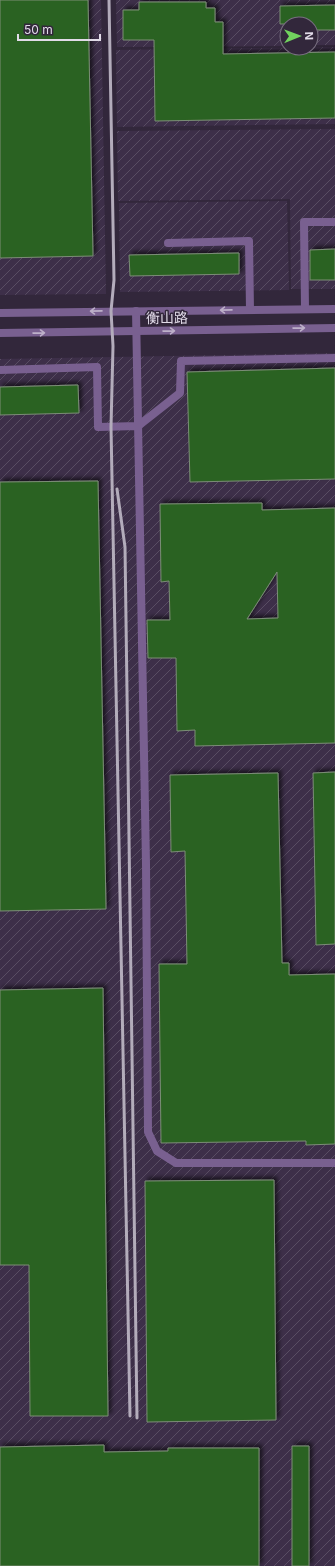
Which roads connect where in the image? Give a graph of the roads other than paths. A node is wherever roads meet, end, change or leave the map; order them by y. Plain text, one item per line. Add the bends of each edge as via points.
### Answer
1 (335, 222) edge
2 (168, 243) dead end
3 (305, 309) junction
4 (335, 309) edge
5 (250, 310) junction
6 (136, 311) junction
7 (0, 313) edge
8 (335, 328) edge
9 (136, 331) junction
10 (0, 333) edge
11 (335, 358) edge
12 (0, 370) edge
13 (138, 426) junction
14 (335, 1163) edge

1 - 3 street via 304,222
2 - 5 street via 249,241
3 - 4 street, 衡山路
3 - 5 street, 衡山路
5 -> 6 street, 衡山路
6 -> 7 street, 衡山路
6 - 9 street
9 -> 8 street, 衡山路
10 -> 9 street, 衡山路
9 - 13 street
11 - 13 street via 181,361 180,393
12 - 13 street via 97,367 98,427
13 - 14 street via 148,1132 156,1151 176,1163

